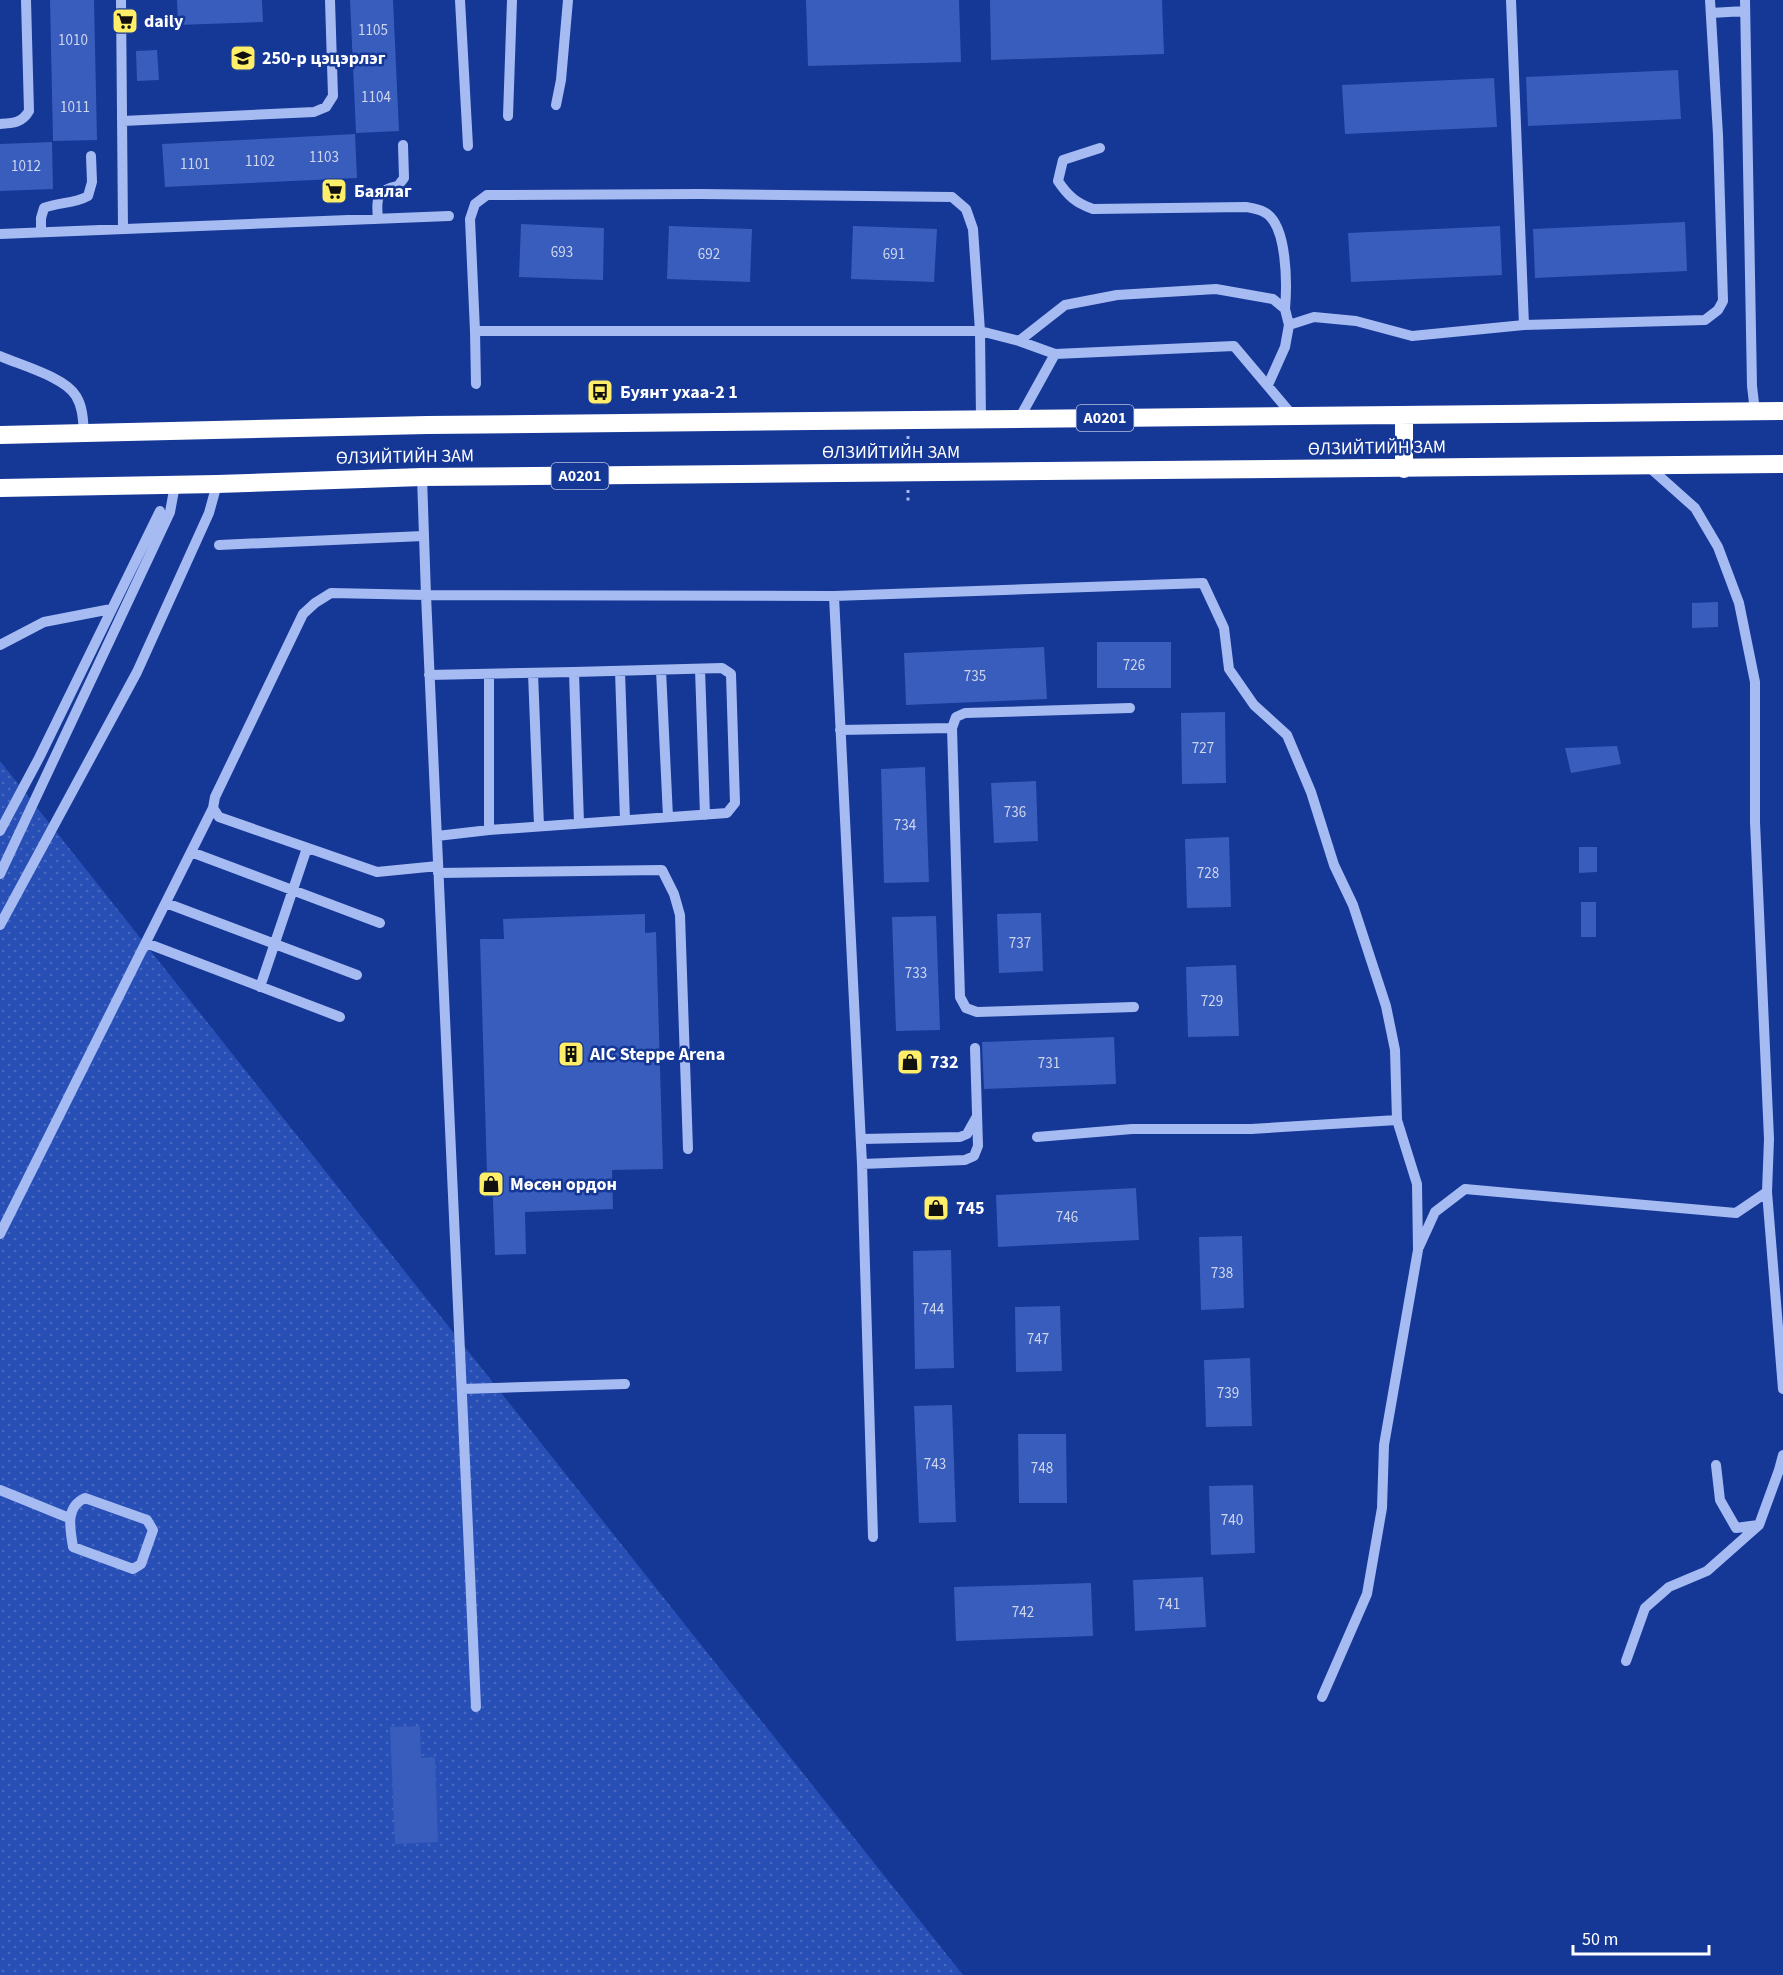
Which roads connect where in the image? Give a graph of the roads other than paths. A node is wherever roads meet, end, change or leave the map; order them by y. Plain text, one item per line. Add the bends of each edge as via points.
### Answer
1 (26, 0) edge
2 (121, 0) edge
3 (330, 0) edge
4 (460, 0) edge
5 (512, 0) edge
6 (568, 0) edge
7 (1511, 0) edge
8 (1710, 0) edge
9 (1745, 5) edge
10 (1711, 13) junction
11 (555, 105) dead end
12 (508, 116) dead end
13 (123, 121) junction
14 (0, 124) edge
15 (403, 145) dead end
16 (468, 146) dead end
17 (1100, 148) dead end
18 (92, 156) dead end
19 (449, 216) dead end
20 (378, 219) junction
21 (123, 230) junction
22 (41, 232) junction
23 (0, 234) edge
24 (1285, 309) junction
25 (1524, 325) junction
26 (1289, 326) junction
27 (475, 331) junction
28 (980, 331) junction
29 (1018, 341) junction
30 (1055, 354) junction
31 (0, 356) edge
32 (476, 384) dead end
33 (1268, 385) junction
34 (1783, 411) edge
35 (1755, 412) junction
36 (1293, 416) junction
37 (1404, 416) junction
38 (1019, 419) junction
39 (981, 420) junction
40 (84, 433) junction
41 (0, 435) edge
42 (1783, 464) edge
43 (1649, 466) junction
44 (1404, 469) junction
45 (422, 477) junction
46 (218, 484) junction
47 (175, 485) junction
48 (0, 488) edge
49 (160, 511) dead end
50 (423, 536) junction
51 (219, 545) dead end
52 (426, 595) junction
53 (834, 596) junction
54 (111, 609) junction
55 (0, 645) edge
56 (700, 669) junction
57 (661, 670) junction
58 (620, 671) junction
59 (574, 672) junction
60 (533, 673) junction
61 (489, 674) junction
62 (429, 675) junction
63 (1130, 708) dead end
64 (952, 728) junction
65 (840, 730) junction
66 (213, 808) junction
67 (705, 815) junction
68 (668, 817) junction
69 (625, 820) junction
70 (579, 823) junction
71 (539, 826) junction
72 (489, 830) junction
73 (0, 831) edge
74 (437, 836) junction
75 (307, 848) junction
76 (191, 852) junction
77 (438, 869) junction
78 (0, 874) edge
79 (292, 890) junction
80 (166, 903) junction
81 (380, 923) dead end
82 (0, 925) edge
83 (146, 943) junction
84 (274, 944) junction
85 (357, 975) dead end
86 (260, 987) junction
87 (1134, 1007) dead end
88 (340, 1017) dead end
89 (975, 1048) dead end
90 (976, 1117) junction
91 (1397, 1120) junction
92 (1037, 1137) dead end
93 (861, 1139) junction
94 (687, 1149) dead end
95 (862, 1164) junction
96 (1767, 1192) junction
97 (0, 1234) edge
98 (1418, 1250) junction
99 (625, 1384) dead end
100 (462, 1389) junction
101 (1783, 1389) edge
102 (1783, 1455) edge
103 (1716, 1465) dead end
104 (0, 1490) edge
105 (69, 1518) junction
106 (1759, 1525) junction
107 (873, 1536) dead end
108 (1626, 1661) dead end
109 (1322, 1697) dead end
110 (476, 1707) dead end

1 - 14 street via 29,111 17,123
2 - 13 street
3 - 13 street via 333,96 326,107 314,112
4 - 16 street
5 - 12 street
6 - 11 street
7 - 25 street
8 - 10 street
9 - 10 street
9 - 35 street
10 - 25 street via 1723,301 1705,320
13 - 21 street
15 - 20 street via 404,178 398,186 379,194
17 - 24 street via 1063,160 1058,181 1079,204 1093,209 1245,207 1265,212 1279,229 1287,286
18 - 22 street via 88,196 44,208
19 - 20 street
20 - 21 street
21 - 22 street
22 - 23 street
24 - 26 street
24 - 29 street via 1273,299 1216,290 1117,295 1065,305
25 - 26 street via 1412,336 1356,321 1314,317
26 - 33 street via 1285,347
27 - 28 street
27 - 28 street via 470,219 475,204 488,195 700,194 952,197 966,209 973,229
27 - 32 street
28 - 29 street
28 - 39 street
29 - 30 street
30 - 33 street via 1234,346
30 - 38 street
31 - 40 street via 63,383 76,394
33 - 36 street
34 - 35 highway, ӨЛЗИЙТИЙН ЗАМ / A0201
35 - 37 highway, ӨЛЗИЙТИЙН ЗАМ / A0201
36 - 37 highway, ӨЛЗИЙТИЙН ЗАМ / A0201
36 - 38 highway, ӨЛЗИЙТИЙН ЗАМ / A0201
37 - 44 highway
38 - 39 highway, ӨЛЗИЙТИЙН ЗАМ / A0201
39 - 40 highway, ӨЛЗИЙТИЙН ЗАМ / A0201 via 427,424
40 - 41 highway, ӨЛЗИЙТИЙН ЗАМ / A0201
42 - 43 highway, ӨЛЗИЙТИЙН ЗАМ / A0201
43 - 44 highway, ӨЛЗИЙТИЙН ЗАМ / A0201
43 - 96 street via 1695,508 1718,547 1739,603 1755,682 1755,822 1769,1139
44 - 45 highway, ӨЛЗИЙТИЙН ЗАМ / A0201
45 - 46 highway, ӨЛЗИЙТИЙН ЗАМ / A0201
45 - 50 street
46 - 47 highway, ӨЛЗИЙТИЙН ЗАМ / A0201
46 - 82 street via 205,523 137,672
47 - 48 highway, ӨЛЗИЙТИЙН ЗАМ / A0201
47 - 78 street via 170,512
49 - 54 street
50 - 51 street
50 - 52 street
52 - 53 street
52 - 62 street
52 - 66 street via 332,593 303,614
53 - 65 street
53 - 91 street via 1203,583 1224,628 1229,669 1254,705 1287,735 1311,792 1334,865 1353,905 1386,1006 1395,1050
54 - 55 street via 44,622
54 - 73 street
56 - 57 street
56 - 67 street
56 - 67 street via 722,668 731,674 735,802 727,813
57 - 58 street
57 - 68 street
58 - 59 street
58 - 69 street
59 - 60 street
59 - 70 street
60 - 61 street
60 - 71 street
61 - 62 street
61 - 72 street
62 - 74 street
63 - 64 street via 964,713 956,717
64 - 65 street
64 - 87 street via 960,997 966,1008 977,1012
65 - 93 street
66 - 75 street via 219,817
66 - 76 street
67 - 68 street
68 - 69 street
69 - 70 street
70 - 71 street
71 - 72 street
72 - 74 street
74 - 77 street
75 - 77 street via 377,872
75 - 79 street
76 - 79 street
76 - 80 street
77 - 94 street via 662,870 680,915
77 - 100 street
79 - 81 street
79 - 84 street
80 - 83 street
80 - 84 street
83 - 86 street
83 - 97 street
84 - 85 street
84 - 86 street
86 - 88 street
89 - 90 street
90 - 93 street via 967,1134 960,1137
90 - 95 street via 978,1146 974,1156 965,1160
91 - 92 street via 1251,1129 1132,1129
91 - 98 street via 1417,1184
93 - 95 street
95 - 107 street
96 - 98 street via 1736,1213 1465,1189 1436,1212
96 - 101 street
98 - 109 street via 1384,1445 1382,1508 1367,1594
99 - 100 street
100 - 110 street
102 - 106 street
103 - 106 street via 1720,1500 1736,1528
104 - 105 street
105 - 105 street via 78,1501 85,1498 147,1520 153,1530 141,1564 133,1569 73,1547
106 - 108 street via 1707,1571 1669,1587 1645,1608

